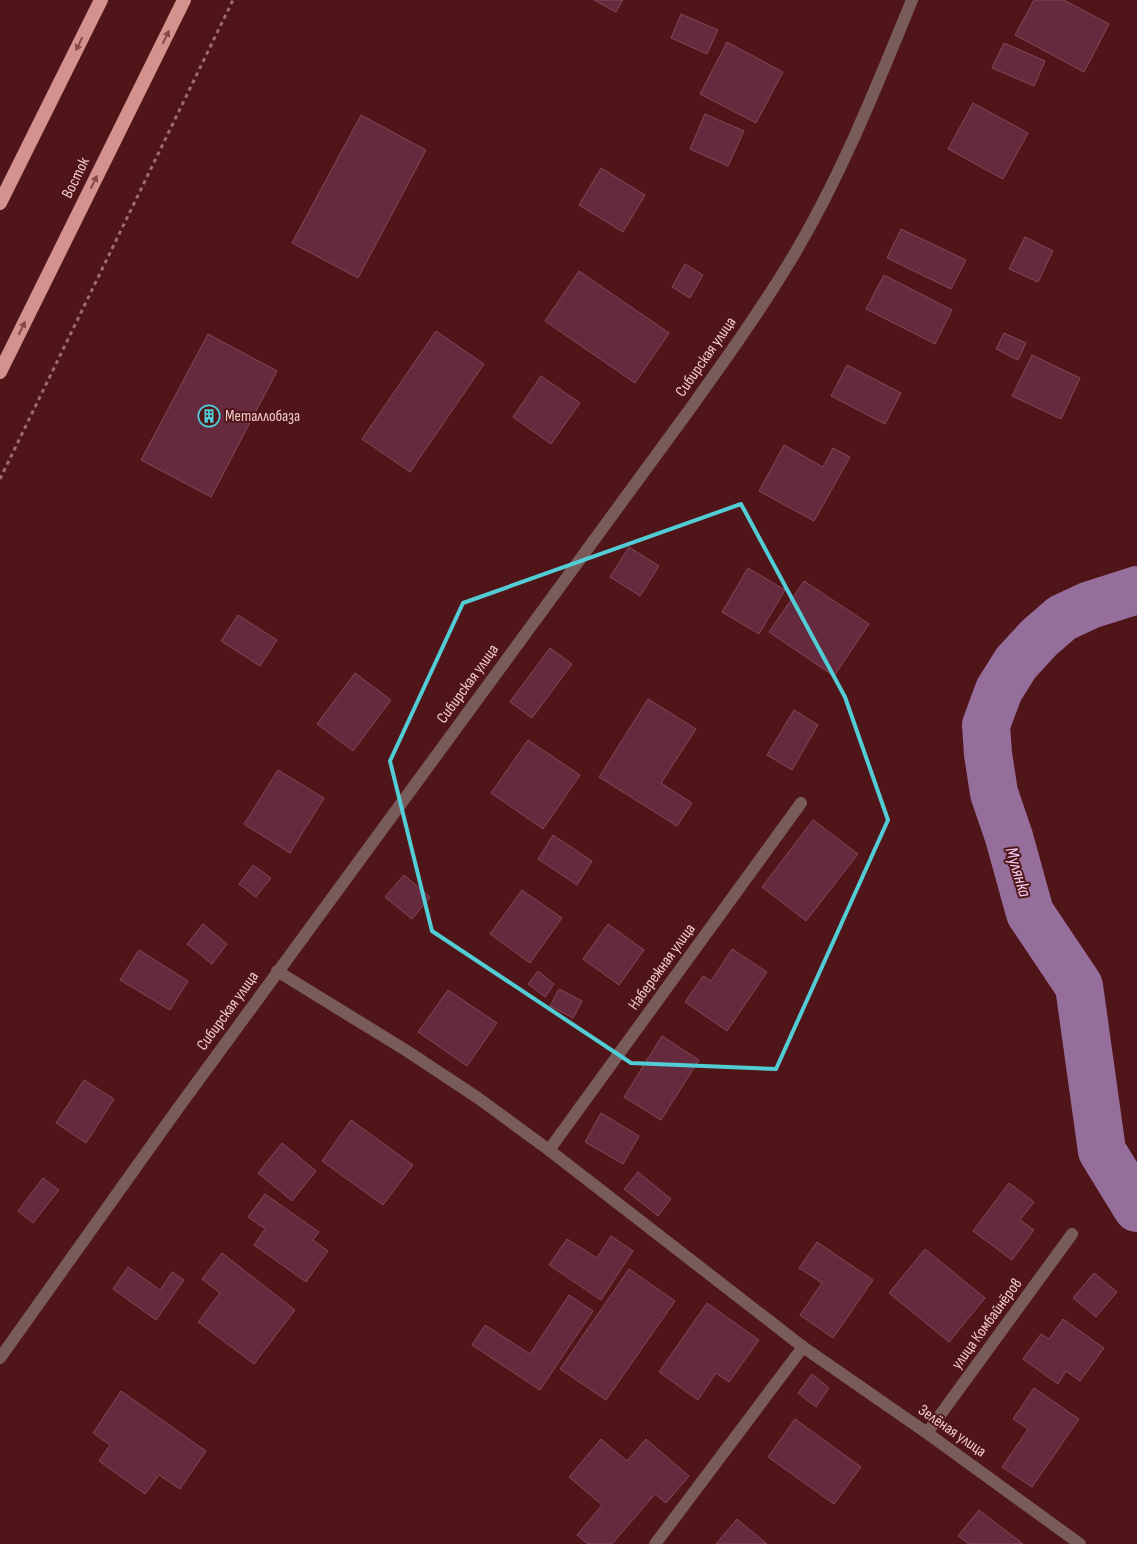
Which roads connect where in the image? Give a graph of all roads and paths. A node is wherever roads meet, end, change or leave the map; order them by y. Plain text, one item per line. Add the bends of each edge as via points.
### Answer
1 (100, 0) edge
2 (184, 0) edge
3 (233, 0) edge
4 (912, 0) edge
5 (0, 203) edge
6 (0, 372) edge
7 (0, 478) edge
8 (801, 803) dead end
9 (277, 971) junction
10 (549, 1150) junction
11 (1072, 1234) dead end
12 (803, 1347) junction
13 (0, 1358) edge
14 (927, 1433) junction
15 (655, 1544) edge
16 (1080, 1544) edge

1 -> 5 highway
6 -> 2 highway, Восток
3 - 7 path
4 - 9 street, Сибирская улица via 838,172 770,293 690,409
8 - 10 street, Набережная улица
9 - 10 street, Зелёная улица via 407,1051
9 - 13 street, Сибирская улица
10 - 12 street, Зелёная улица
11 - 14 street, улица Комбайнёров
12 - 14 street, Зелёная улица
12 - 15 street
14 - 16 street, Зелёная улица

